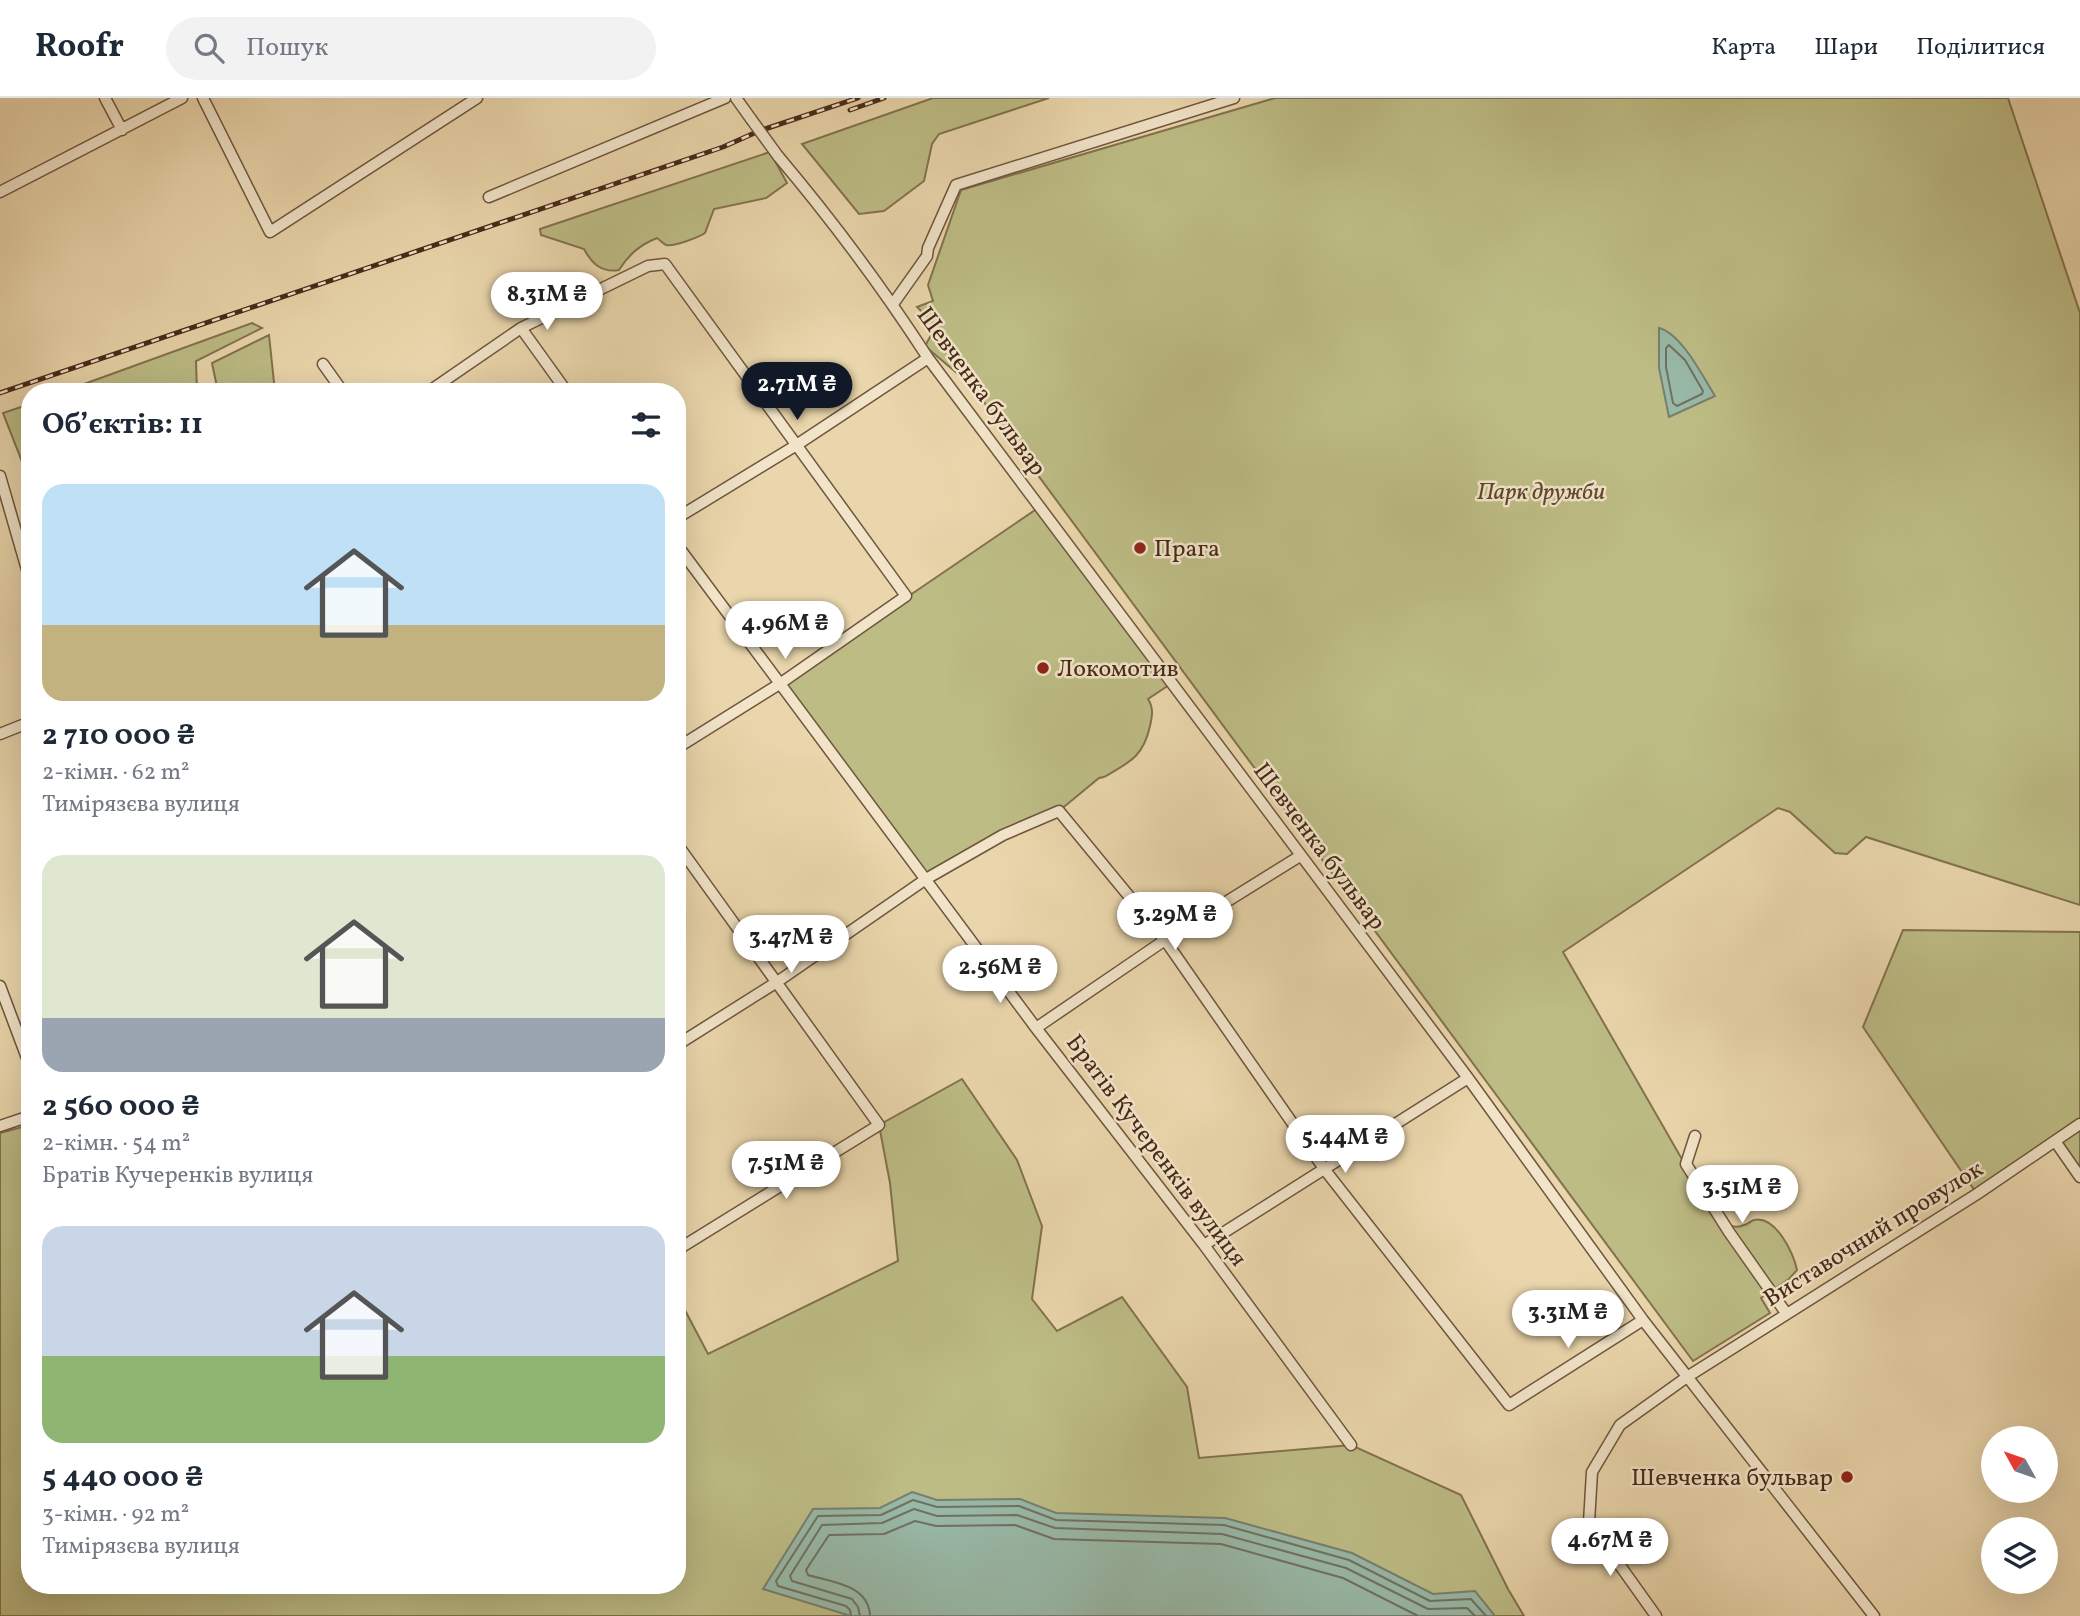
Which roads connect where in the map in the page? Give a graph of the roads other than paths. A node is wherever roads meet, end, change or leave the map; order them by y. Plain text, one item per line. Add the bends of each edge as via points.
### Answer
1 (106, 98) edge
2 (181, 98) edge
3 (203, 98) edge
4 (477, 98) edge
5 (725, 98) edge
6 (736, 98) edge
7 (1234, 98) edge
8 (121, 130) junction
9 (0, 192) edge
10 (489, 197) dead end
11 (893, 304) junction
12 (521, 328) junction
13 (928, 358) junction
14 (323, 365) dead end
15 (336, 383) edge
16 (441, 383) edge
17 (561, 383) edge
18 (795, 446) junction
19 (0, 477) edge
20 (2, 493) edge
21 (686, 513) edge
22 (21, 552) edge
23 (686, 557) edge
24 (781, 682) junction
25 (21, 726) edge
26 (0, 734) edge
27 (686, 742) edge
28 (686, 856) edge
29 (1300, 856) junction
30 (926, 879) junction
31 (1165, 940) junction
32 (777, 982) junction
33 (0, 986) edge
34 (1036, 1028) junction
35 (686, 1039) edge
36 (21, 1042) edge
37 (1468, 1078) junction
38 (21, 1119) edge
39 (2080, 1124) edge
40 (0, 1126) edge
41 (1695, 1136) dead end
42 (2054, 1141) junction
43 (1325, 1170) junction
44 (2080, 1177) edge
45 (686, 1244) edge
46 (1204, 1245) junction
47 (1786, 1313) junction
48 (1643, 1320) junction
49 (1687, 1377) junction
50 (1351, 1445) dead end
51 (1656, 1616) edge
52 (1874, 1616) edge

1 - 8 street
2 - 8 street
3 - 4 street via 270,232
5 - 10 street
6 - 11 street, Шевченка бульвар, bridge
7 - 11 street via 956,185 927,256
8 - 9 street
11 - 13 street, Шевченка бульвар
12 - 16 street
12 - 17 street
12 - 18 street via 648,266 665,264
13 - 18 street
13 - 29 street, Шевченка бульвар
14 - 15 street
18 - 21 street
18 - 24 street via 906,596
19 - 20 street
20 - 22 street
23 - 24 street, Братів Кучеренків вулиця
24 - 27 street
24 - 30 street, Братів Кучеренків вулиця
25 - 26 street
28 - 32 street
29 - 31 street
29 - 37 street, Шевченка бульвар
30 - 31 street via 1003,835 1059,811
30 - 32 street
30 - 34 street, Братів Кучеренків вулиця
31 - 34 street
31 - 43 street
32 - 35 street
32 - 45 street via 878,1125
33 - 36 street
34 - 46 street, Братів Кучеренків вулиця
37 - 43 street
37 - 48 street, Шевченка бульвар
38 - 40 street
39 - 42 street, Виставочний провулок
41 - 47 street via 1686,1164 1728,1233
42 - 44 street
42 - 47 street, Виставочний провулок
43 - 46 street
43 - 48 street via 1509,1405
46 - 50 street, Братів Кучеренків вулиця
47 - 49 street, Виставочний провулок
48 - 49 street, Шевченка бульвар
49 - 51 street, Виставочний провулок via 1620,1425 1592,1472 1589,1522
49 - 52 street, Шевченка бульвар

